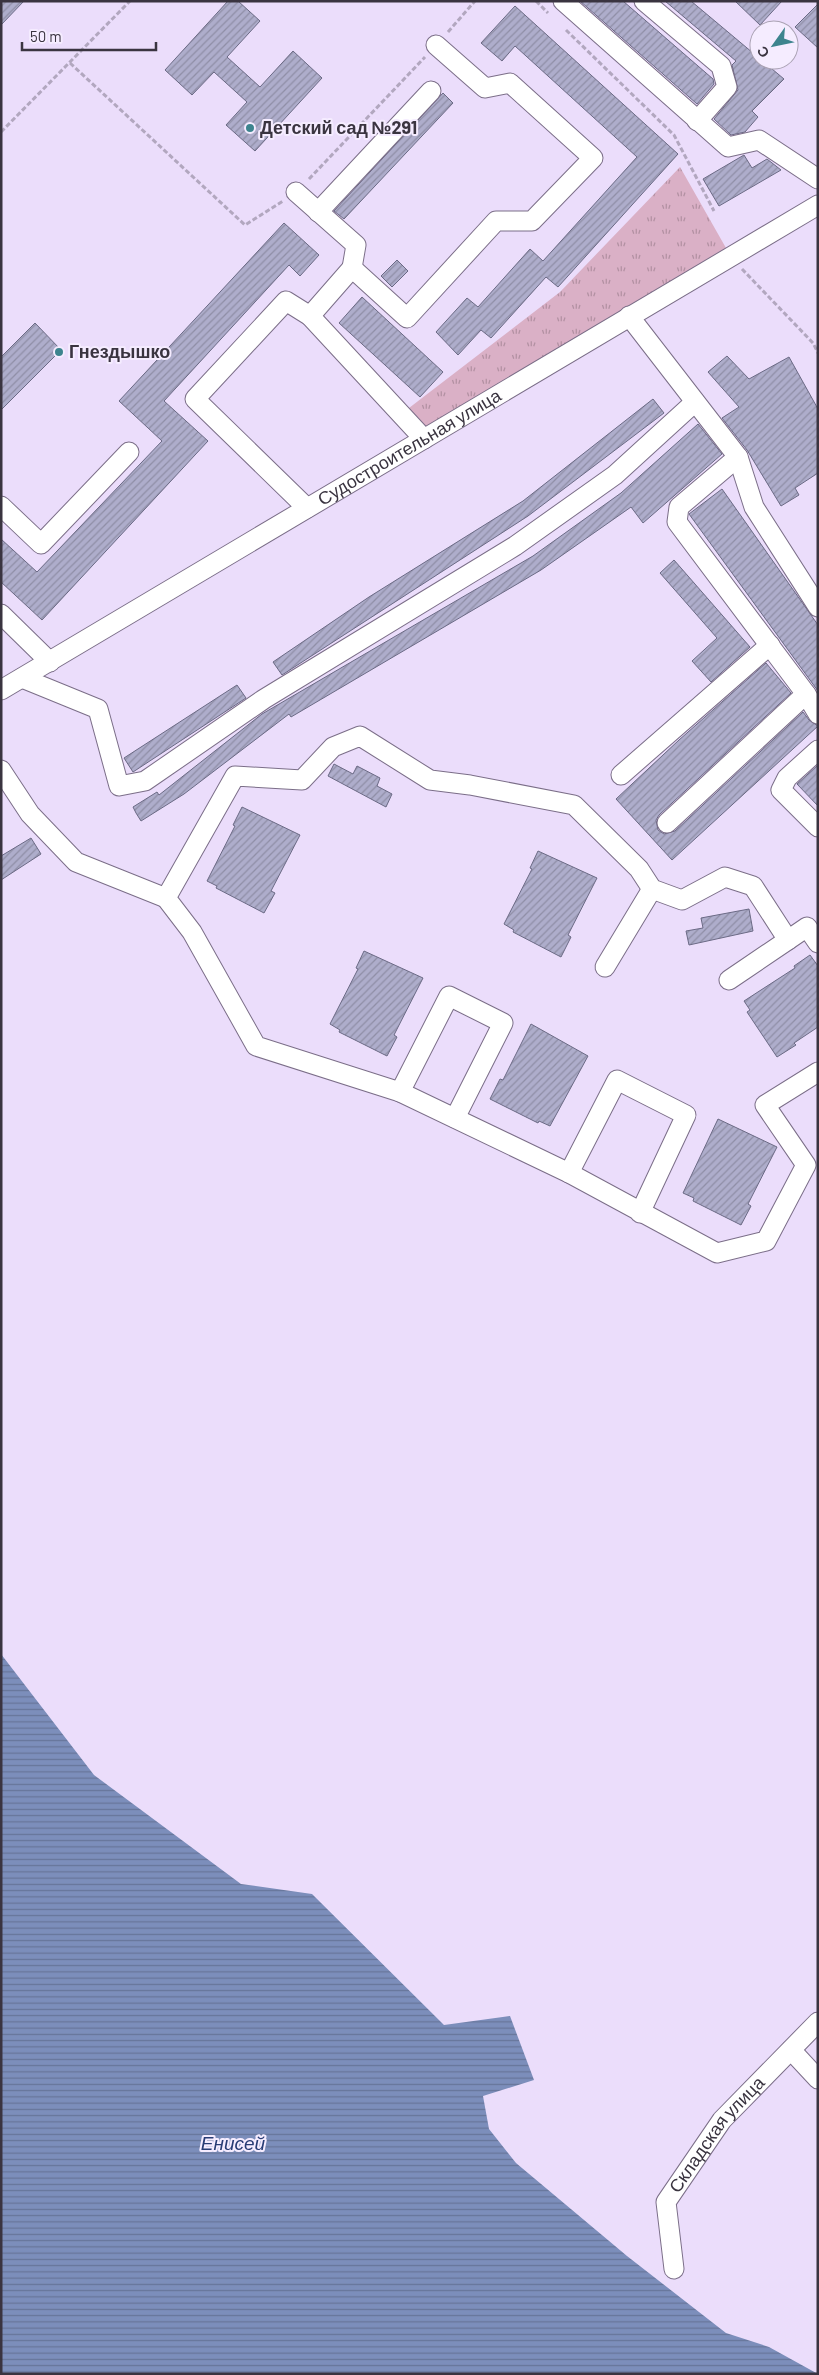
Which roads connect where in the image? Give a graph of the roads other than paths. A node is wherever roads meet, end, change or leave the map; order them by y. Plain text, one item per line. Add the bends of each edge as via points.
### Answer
1 (644, 1) edge
2 (556, 8) edge
3 (436, 45) road end
4 (431, 91) dead end
5 (697, 121) junction
6 (818, 179) edge
7 (296, 192) road end
8 (818, 205) edge
9 (318, 212) junction
10 (352, 268) junction
11 (310, 316) junction
12 (630, 316) junction
13 (695, 402) junction
14 (424, 440) junction
15 (129, 452) dead end
16 (738, 457) junction
17 (1, 506) edge
18 (307, 508) junction
19 (818, 607) edge
20 (1, 614) edge
21 (770, 645) junction
22 (50, 662) junction
23 (22, 678) junction
24 (1, 690) edge
25 (806, 694) junction
26 (818, 714) edge
27 (818, 750) edge
28 (1, 770) edge
29 (621, 775) dead end
30 (667, 823) dead end
31 (818, 828) edge
32 (652, 889) junction
33 (166, 898) junction
34 (788, 940) junction
35 (818, 943) edge
36 (605, 967) dead end
37 (729, 980) dead end
38 (818, 1072) edge
39 (400, 1092) junction
40 (454, 1118) junction
41 (569, 1173) junction
42 (640, 1213) junction
43 (818, 2022) edge
44 (790, 2050) junction
45 (818, 2078) edge
46 (674, 2269) dead end

1 - 5 street via 721,66 727,87
2 - 5 street
3 - 10 street via 485,88 510,83 592,158 532,222 496,221 407,318
4 - 9 street
5 - 6 street via 728,147 759,140
7 - 9 street
8 - 12 street, Судостроительная улица
9 - 10 street via 356,245
10 - 11 street
11 - 14 street
11 - 18 street via 286,301 194,398
12 - 13 street
12 - 14 street, Судостроительная улица
13 - 16 street
13 - 23 street via 615,476 515,546 264,699 145,781 119,786 98,709
14 - 18 street, Судостроительная улица
15 - 17 street via 41,544
16 - 19 street via 754,507
16 - 21 street via 679,507 677,522
18 - 22 street, Судостроительная улица
20 - 22 street
21 - 25 street
21 - 29 street
22 - 23 street, Судостроительная улица
23 - 24 street, Судостроительная улица
25 - 26 street
25 - 30 street
27 - 31 street via 787,778 781,790
28 - 33 street via 30,814 76,862
32 - 33 street via 639,869 574,805 430,780 360,736 333,747 302,780 235,776
32 - 34 street via 682,900 725,877 753,886
32 - 36 street
33 - 39 street via 192,932 256,1046
34 - 35 street via 807,927
34 - 37 street
38 - 42 street via 766,1105 806,1165 766,1242 717,1254
39 - 40 street
39 - 40 street via 450,996 503,1023
40 - 41 street
41 - 42 street
41 - 42 street via 617,1080 686,1115
43 - 44 street, Складская улица
44 - 45 street
44 - 46 street, Складская улица via 722,2120 666,2202

